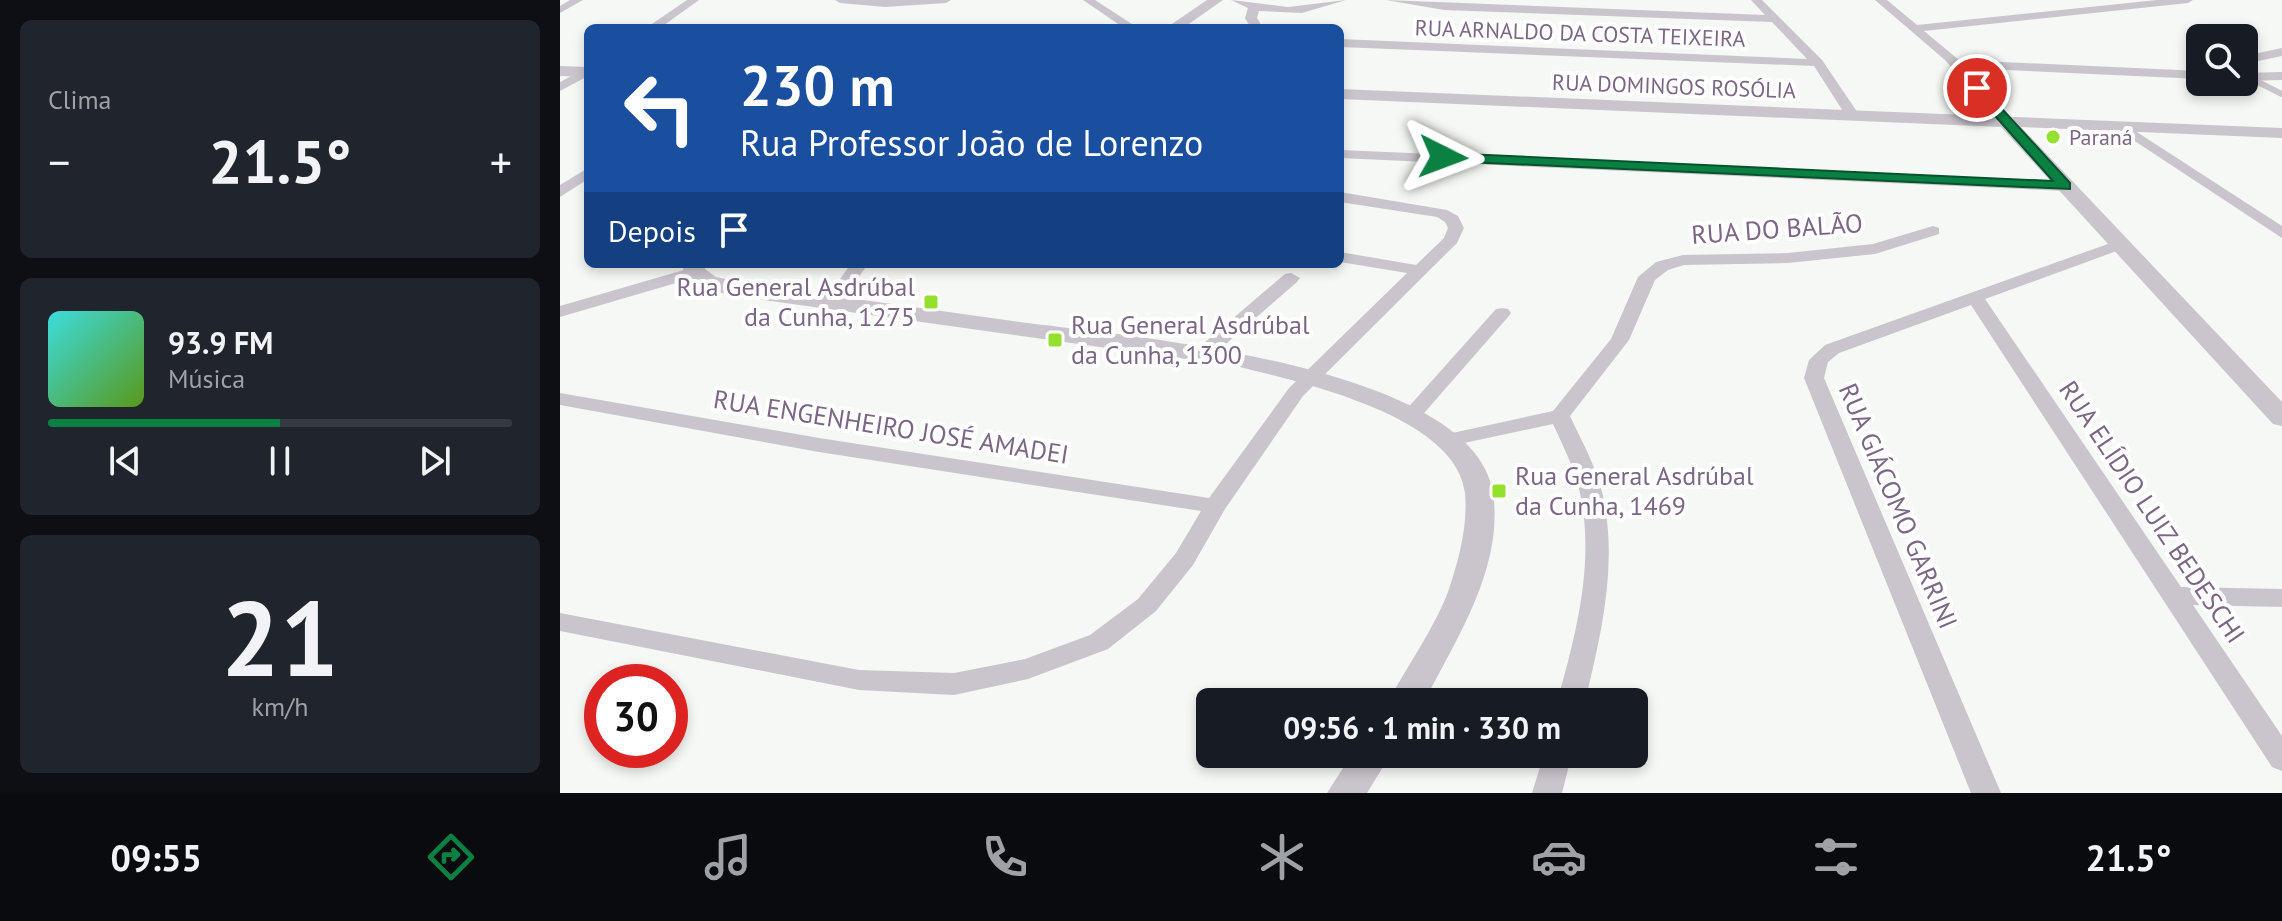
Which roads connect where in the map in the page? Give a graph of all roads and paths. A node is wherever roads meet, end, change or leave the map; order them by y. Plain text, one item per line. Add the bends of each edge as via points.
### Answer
1 (578, 0) edge
2 (694, 0) edge
3 (840, 0) edge
4 (946, 0) edge
5 (1088, 0) edge
6 (1216, 0) edge
7 (1236, 0) edge
8 (1341, 0) edge
9 (1391, 0) edge
10 (1398, 0) edge
11 (1756, 0) edge
12 (1880, 0) edge
13 (2188, 0) edge
14 (1254, 8) junction
15 (560, 10) edge
16 (1775, 19) junction
17 (658, 24) edge
18 (1126, 24) edge
19 (1179, 24) edge
20 (1255, 24) edge
21 (1916, 28) junction
22 (1344, 43) edge
23 (2282, 52) edge
24 (2258, 57) edge
25 (1818, 63) junction
26 (1956, 64) junction
27 (560, 71) edge
28 (584, 71) edge
29 (584, 73) edge
30 (2186, 73) edge
31 (2282, 76) edge
32 (2258, 77) edge
33 (2258, 83) edge
34 (560, 87) edge
35 (1344, 94) edge
36 (2282, 94) edge
37 (1853, 116) junction
38 (2006, 122) junction
39 (2126, 129) junction
40 (2282, 133) edge
41 (1344, 154) edge
42 (584, 175) edge
43 (2065, 186) junction
44 (560, 192) edge
45 (1344, 197) edge
46 (1933, 231) dead end
47 (2282, 233) edge
48 (2119, 245) junction
49 (1344, 258) edge
50 (693, 268) edge
51 (857, 268) edge
52 (1418, 270) junction
53 (1291, 278) dead end
54 (1975, 297) junction
55 (832, 302) junction
56 (560, 312) edge
57 (1502, 313) dead end
58 (1204, 353) junction
59 (1309, 377) junction
60 (560, 399) edge
61 (1411, 416) junction
62 (1560, 416) junction
63 (2282, 418) edge
64 (1450, 440) junction
65 (1215, 506) junction
66 (2173, 596) junction
67 (2282, 598) edge
68 (560, 622) edge
69 (1413, 688) edge
70 (1575, 688) edge
71 (2282, 759) edge
72 (1363, 768) edge
73 (1554, 768) edge
74 (1346, 793) edge
75 (1547, 793) edge
76 (1986, 793) edge

1 - 15 street
2 - 17 street
3 - 4 street
5 - 18 street
6 - 19 street
7 - 14 street
8 - 14 street via 1307,9
9 - 10 street
10 - 16 street
11 - 16 street
12 - 21 street
13 - 21 street
14 - 20 street
16 - 25 street
21 - 26 street
22 - 25 street, RUA ARNALDO DA COSTA TEIXEIRA
23 - 24 street
25 - 37 street
26 - 30 street
26 - 38 street
27 - 28 street
29 - 34 street
31 - 32 street
33 - 36 lane
35 - 37 street, RUA DOMINGOS ROSÓLIA
37 - 38 street, RUA DOMINGOS ROSÓLIA
38 - 39 street, RUA DOMINGOS ROSÓLIA
38 - 43 street
39 - 40 street, RUA DOMINGOS ROSÓLIA
39 - 47 street
41 - 43 street
42 - 44 street
43 - 48 street
45 - 52 street via 1421,207 1452,219 1456,228 1451,240
46 - 62 street, RUA DO BALÃO via 1875,249 1788,258 1683,260 1662,266 1647,277 1620,340
48 - 54 street, RUA GIÁCOMO GARRINI
48 - 63 street
49 - 52 street
50 - 55 street via 709,282
50 - 56 street
51 - 55 street
52 - 59 street
53 - 58 street
54 - 66 street, RUA ELÍDIO LUIZ BEDESCHI
54 - 76 street, RUA GIÁCOMO GARRINI via 1832,349 1819,360 1814,378
55 - 58 street
57 - 61 street
58 - 59 street
59 - 61 street
59 - 65 street
60 - 65 street, RUA ENGENHEIRO JOSÉ AMADEI
61 - 64 street
62 - 64 street
62 - 70 street via 1591,494 1597,550 1591,626
64 - 69 street via 1479,491 1479,531 1464,592
65 - 68 street via 1185,559 1147,605 1099,642 1028,669 954,684 859,680
66 - 67 street
66 - 71 street, RUA ELÍDIO LUIZ BEDESCHI
72 - 74 street
73 - 75 street

